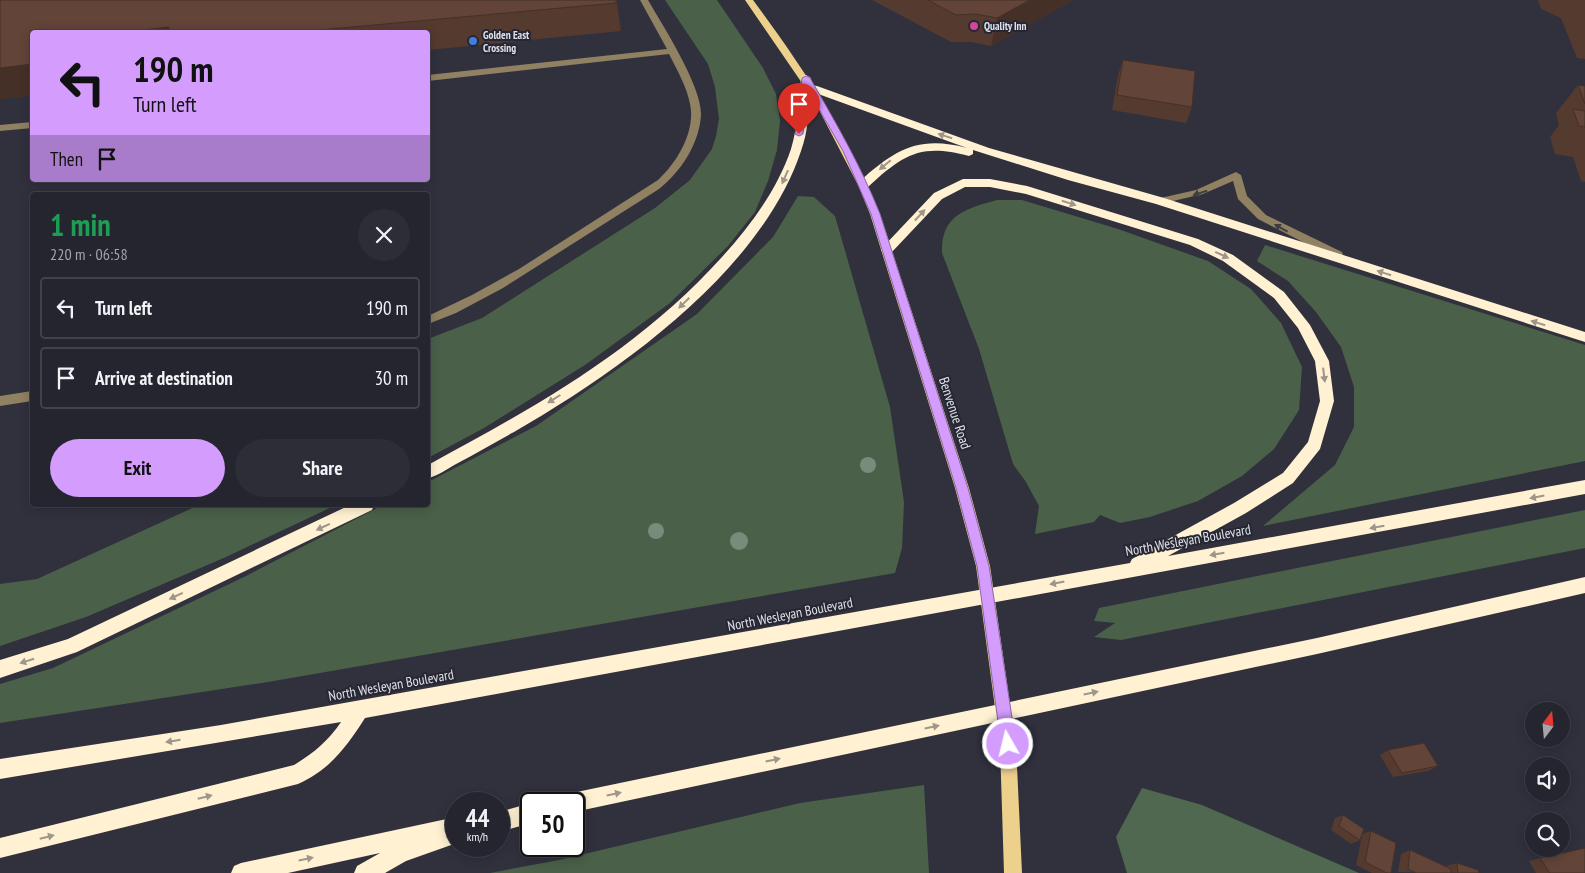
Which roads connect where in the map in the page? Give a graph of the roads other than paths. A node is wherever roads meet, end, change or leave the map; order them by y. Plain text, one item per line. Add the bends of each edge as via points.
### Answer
1 (644, 0) edge
2 (750, 0) edge
3 (672, 51) junction
4 (430, 78) edge
5 (809, 83) junction
6 (30, 125) edge
7 (0, 128) edge
8 (864, 184) junction
9 (1116, 190) junction
10 (1160, 201) junction
11 (887, 250) junction
12 (1356, 264) junction
13 (430, 319) edge
14 (1585, 337) edge
15 (30, 396) edge
16 (0, 401) edge
17 (430, 471) edge
18 (1585, 487) edge
19 (362, 507) edge
20 (1126, 570) junction
21 (1585, 585) edge
22 (0, 669) edge
23 (359, 710) junction
24 (0, 769) edge
25 (585, 800) edge
26 (445, 829) edge
27 (445, 838) edge
28 (0, 848) edge
29 (241, 873) edge
30 (364, 873) edge
31 (1013, 873) edge

1 - 3 lane
2 - 5 main road, Benvenue Road
3 - 4 lane
3 - 13 lane via 697,112 688,148 666,178 503,282
5 - 8 main road, Benvenue Road
9 -> 5 highway via 893,120
5 -> 17 highway via 796,148 783,180 770,206 727,261 665,322 620,358 516,424
6 - 7 lane
9 -> 8 highway via 1049,176 959,149 930,148 906,152 888,162
8 - 11 main road, Benvenue Road
9 - 10 highway
10 - 12 highway
12 -> 10 lane via 1262,217 1242,198 1236,175 1188,197
11 -> 20 highway via 938,196 963,183 1027,190 1194,242 1228,258 1279,295 1303,325 1322,361 1327,401 1315,445 1288,478
11 - 31 main road, Benvenue Road via 962,488 983,566 1008,744
14 -> 12 highway
15 - 16 lane
18 -> 20 highway, North Wesleyan Boulevard via 1390,525
19 -> 22 highway via 71,646
20 -> 23 highway, North Wesleyan Boulevard
25 -> 21 highway via 1307,648
23 -> 24 highway, North Wesleyan Boulevard
28 -> 23 highway via 298,774 321,760 338,742
29 -> 26 highway
27 - 30 highway via 401,854

